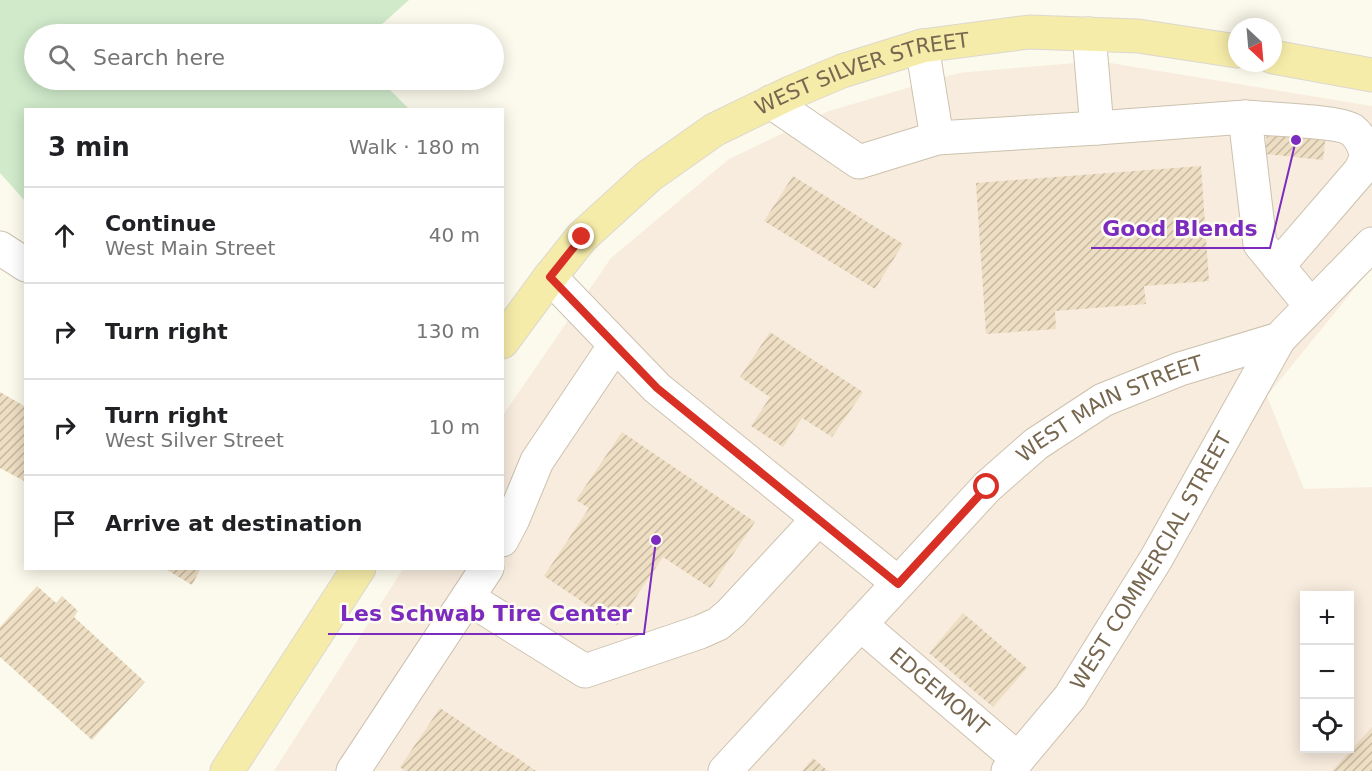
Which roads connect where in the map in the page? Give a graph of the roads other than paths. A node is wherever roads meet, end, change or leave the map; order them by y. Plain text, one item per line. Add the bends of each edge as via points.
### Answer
1 (1089, 34) junction
2 (922, 46) junction
3 (1228, 50) edge
4 (1282, 59) edge
5 (1372, 75) edge
6 (771, 102) junction
7 (1245, 117) junction
8 (1097, 128) junction
9 (937, 138) junction
10 (1372, 244) edge
11 (0, 248) edge
12 (24, 264) edge
13 (1278, 266) junction
14 (550, 277) junction
15 (1311, 306) junction
16 (504, 339) edge
17 (1279, 339) junction
18 (615, 345) junction
19 (818, 519) junction
20 (504, 536) edge
21 (358, 570) edge
22 (480, 577) edge
23 (898, 584) junction
24 (860, 624) junction
25 (1013, 765) edge
26 (228, 771) edge
27 (353, 771) edge
28 (725, 771) edge

1 - 2 main road, WEST SILVER STREET via 1029,32
1 - 3 main road, WEST SILVER STREET via 1138,36
1 - 8 street
2 - 6 main road, WEST SILVER STREET via 842,71
2 - 9 street
4 - 5 main road
6 - 9 street via 859,162
6 - 14 main road, WEST SILVER STREET via 714,130 650,176 582,237
7 - 8 street
7 - 13 street via 1260,244
7 - 13 street via 1350,128 1363,141 1367,157 1360,171
8 - 9 street
10 - 15 street, WEST MAIN STREET
11 - 12 street
13 - 15 street
14 - 16 main road, WEST SILVER STREET
14 - 18 street
15 - 17 street, WEST MAIN STREET
17 - 23 street, WEST MAIN STREET via 1180,369 1103,400 1036,444 987,487
17 - 25 street, WEST COMMERCIAL STREET via 1156,559 1070,697
18 - 19 street via 657,388
18 - 20 street via 537,461
19 - 22 street via 718,624 585,671
19 - 23 street
21 - 26 main road
22 - 27 street
23 - 24 street, WEST MAIN STREET
24 - 25 street, EDGEMONT
24 - 28 street, WEST MAIN STREET

